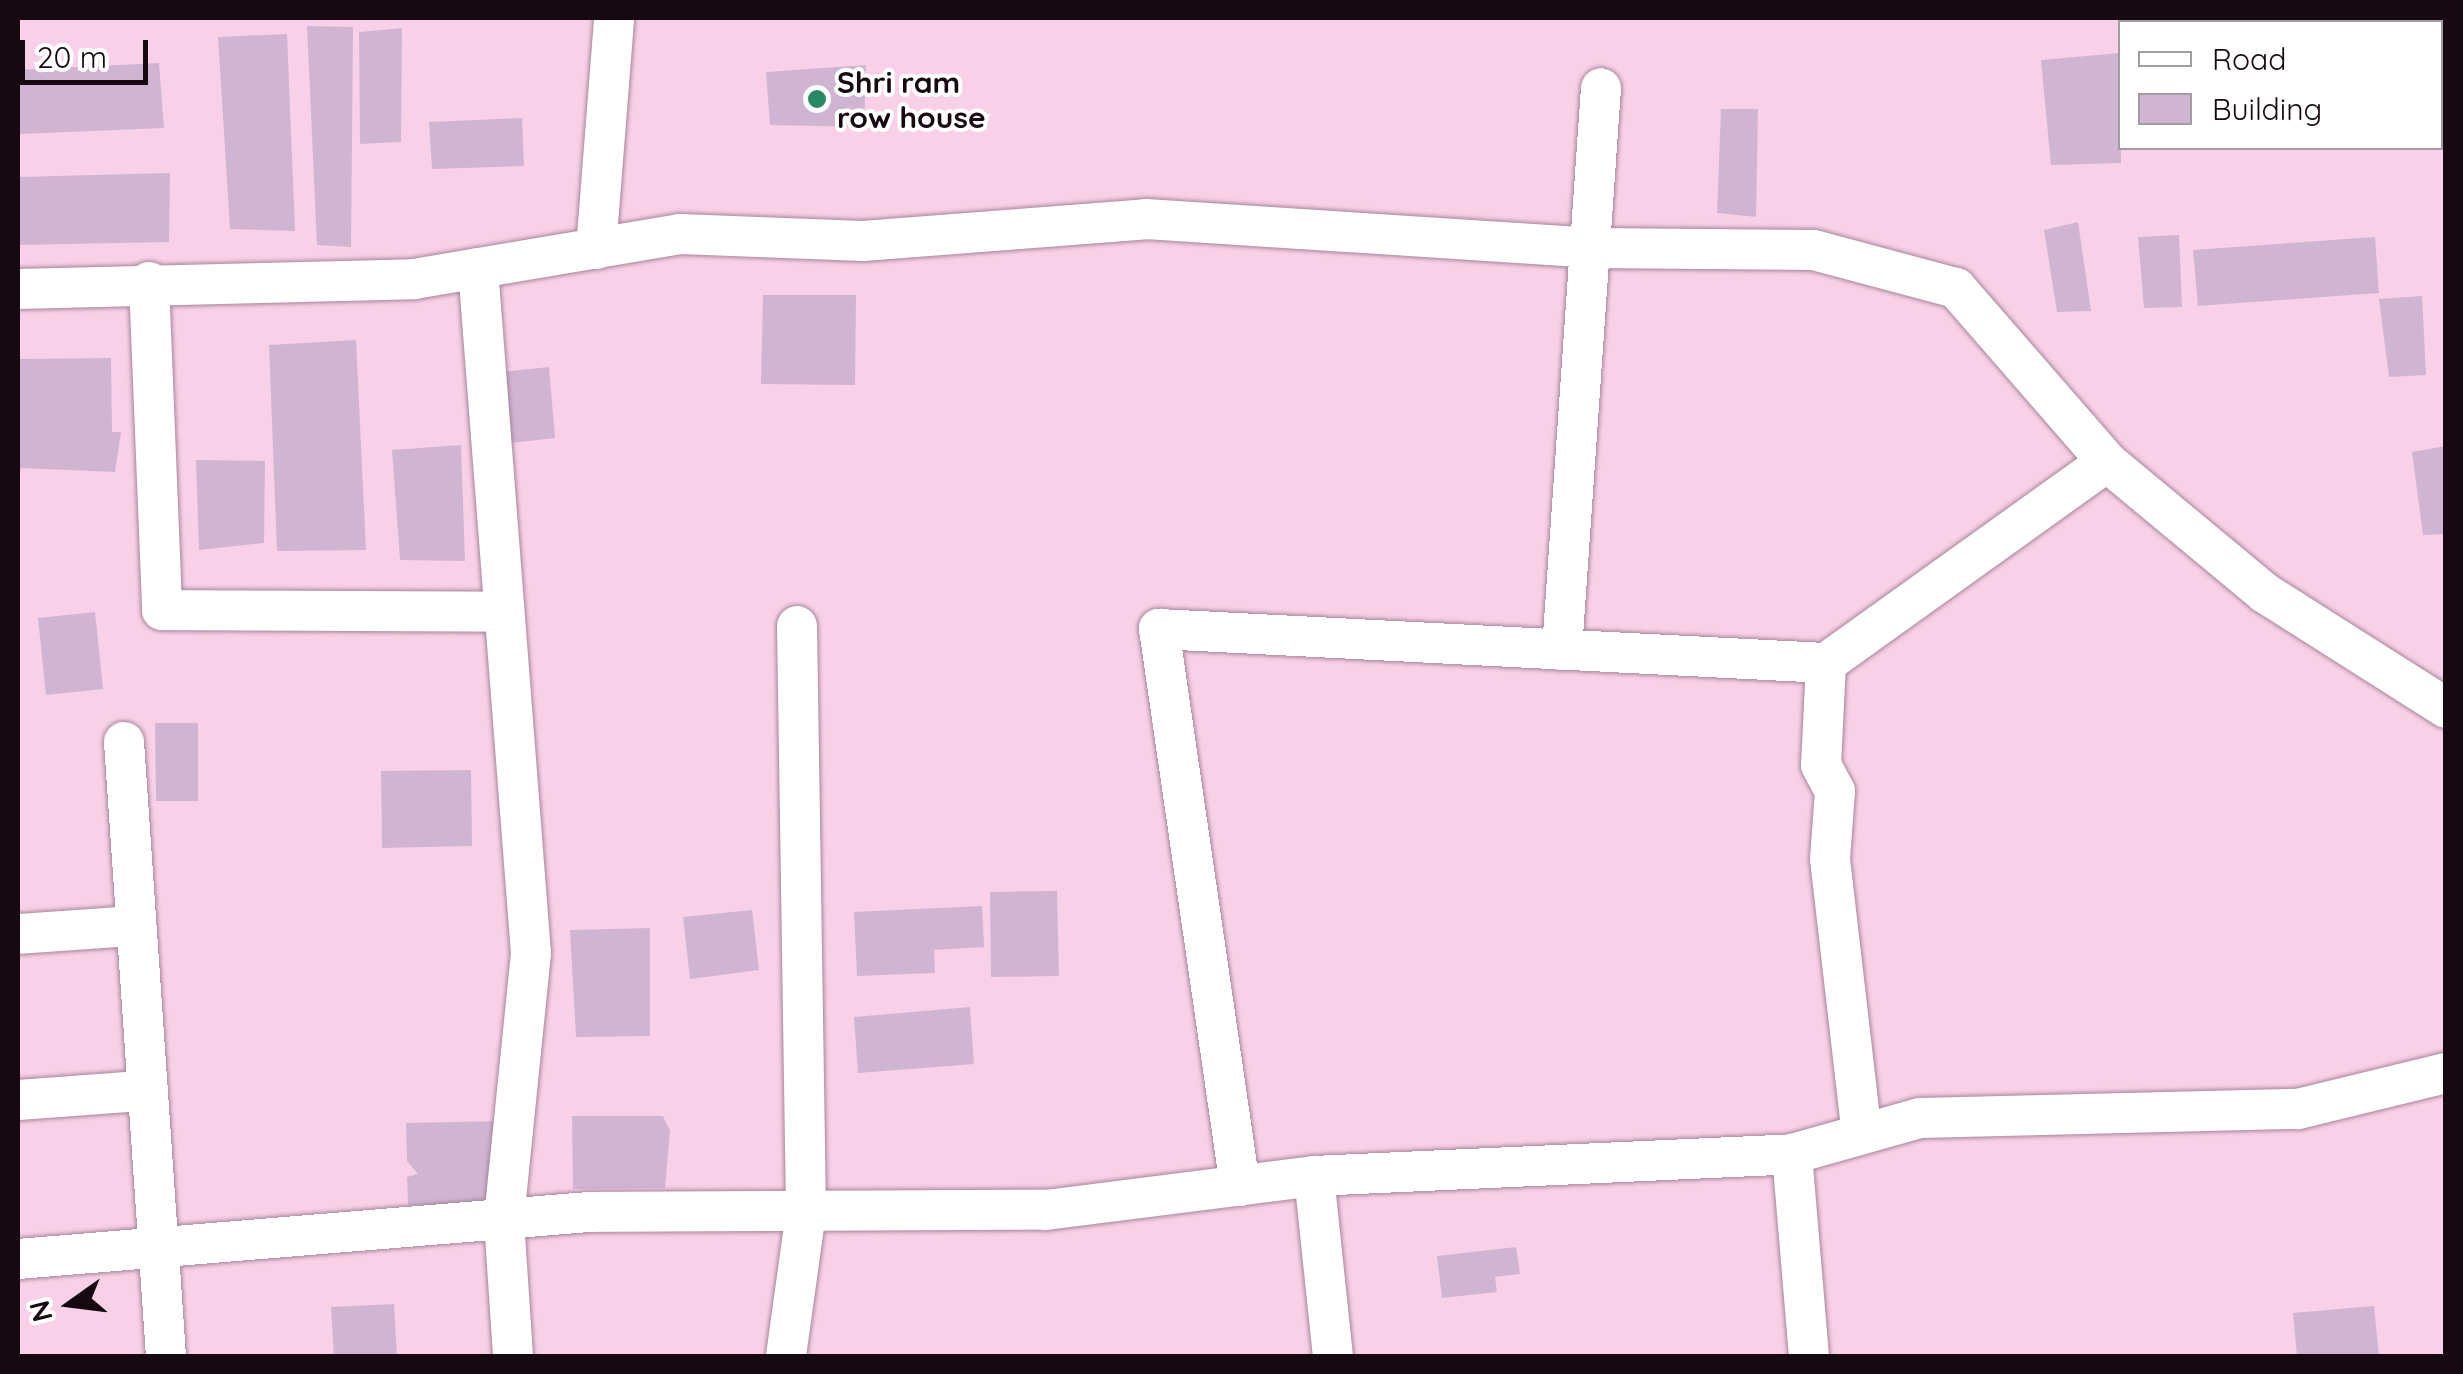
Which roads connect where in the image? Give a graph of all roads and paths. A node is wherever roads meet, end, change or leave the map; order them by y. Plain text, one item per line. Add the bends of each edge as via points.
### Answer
1 (614, 18) edge
2 (1601, 88) dead end
3 (596, 248) junction
4 (1596, 248) junction
5 (478, 268) junction
6 (149, 282) junction
7 (18, 289) edge
8 (2107, 462) junction
9 (498, 612) junction
10 (797, 626) dead end
11 (1562, 650) junction
12 (1826, 664) junction
13 (2446, 708) edge
14 (124, 742) dead end
15 (132, 926) junction
16 (18, 934) edge
17 (2446, 1072) edge
18 (141, 1091) junction
19 (18, 1100) edge
20 (1862, 1134) junction
21 (1792, 1154) junction
22 (1314, 1176) junction
23 (1240, 1186) junction
24 (806, 1212) junction
25 (504, 1220) junction
26 (161, 1248) junction
27 (18, 1260) edge
28 (166, 1356) edge
29 (513, 1356) edge
30 (786, 1356) edge
31 (1334, 1356) edge
32 (1809, 1356) edge

1 - 3 street
2 - 4 street
3 - 4 street via 680,234 863,241 1146,219
3 - 5 street
4 - 8 street via 1814,250 1956,288
4 - 11 street
5 - 6 street via 414,278
5 - 9 street
6 - 7 street
6 - 9 street via 162,610
8 - 12 street
8 - 13 street via 2265,593
9 - 25 street via 531,953
10 - 24 street
11 - 12 street
11 - 23 street via 1159,629
12 - 20 street via 1821,765 1835,792 1830,859
14 - 15 street
15 - 16 street
15 - 18 street
17 - 20 street via 2298,1110 1920,1118
18 - 19 street
18 - 26 street
20 - 21 street
21 - 22 street
21 - 32 street
22 - 23 street
22 - 31 street
23 - 24 street via 1046,1210
24 - 25 street
24 - 30 street
25 - 26 street
25 - 29 street
26 - 27 street
26 - 28 street

